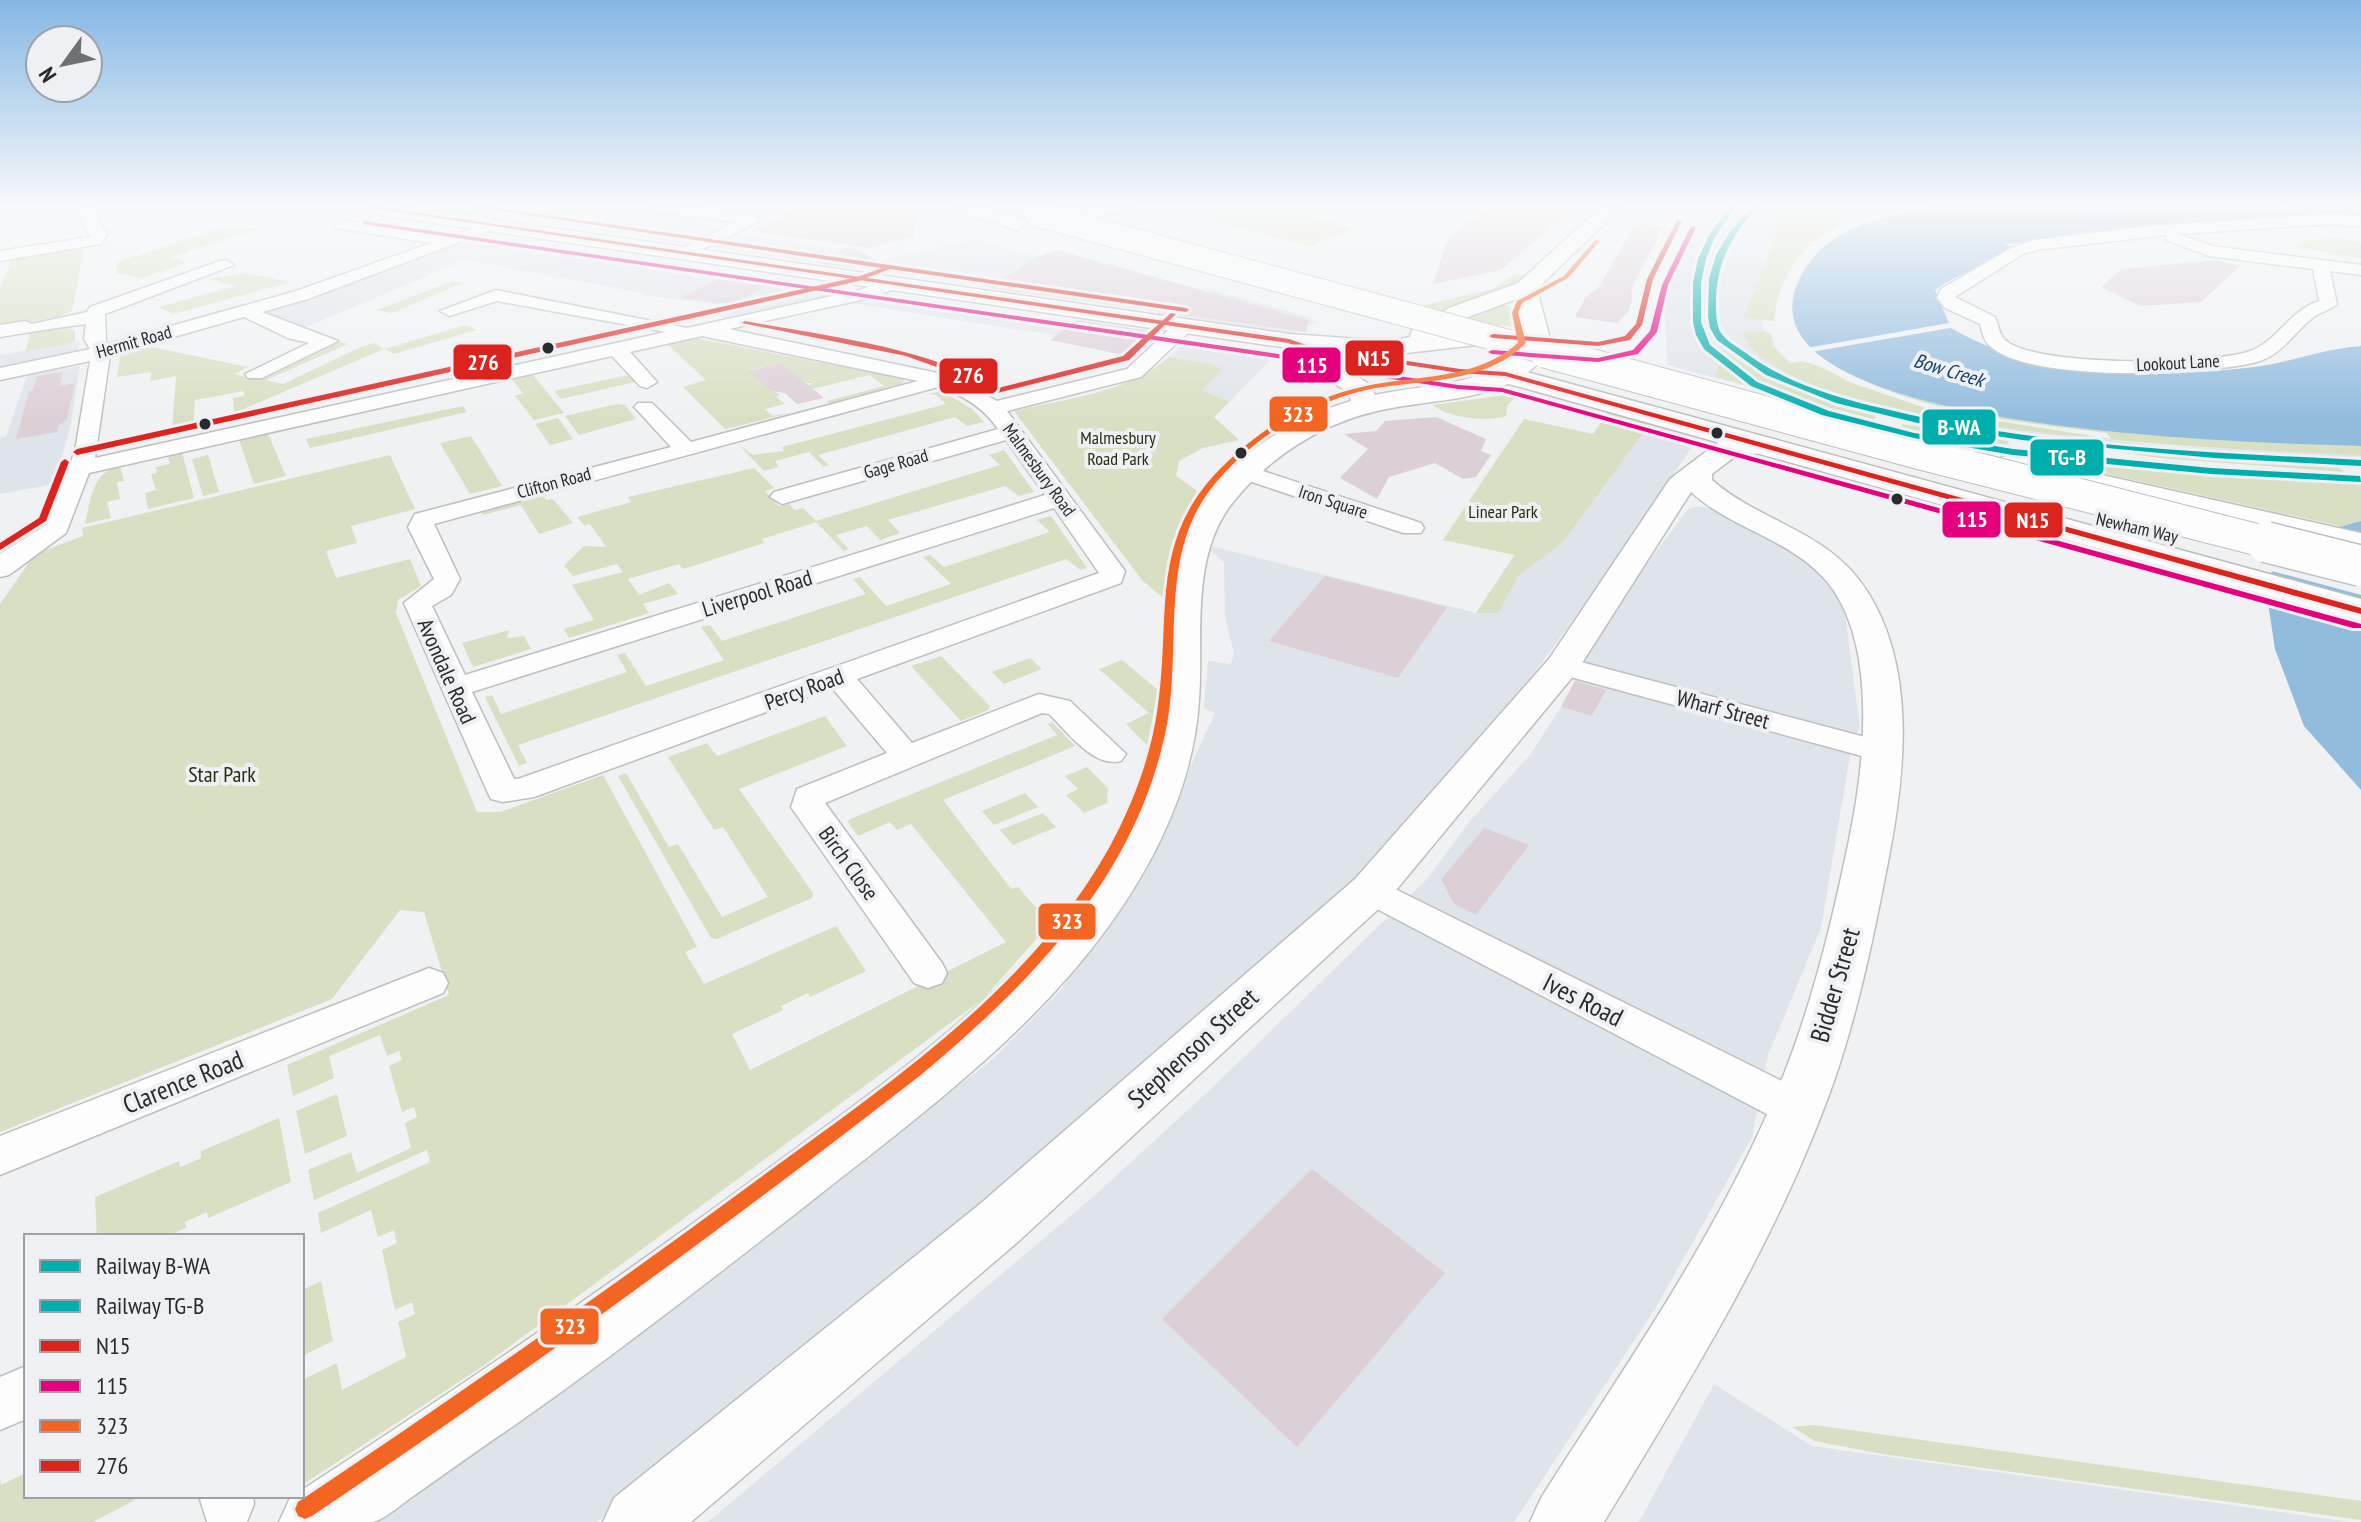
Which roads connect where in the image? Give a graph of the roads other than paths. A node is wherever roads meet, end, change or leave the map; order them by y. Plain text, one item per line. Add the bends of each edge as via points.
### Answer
1 (188, 278) edge
2 (349, 278) edge
3 (859, 278) edge
4 (1247, 278) edge
5 (1268, 278) edge
6 (1537, 278) edge
7 (1972, 278) edge
8 (2323, 278) edge
9 (893, 283) junction
10 (1526, 288) junction
11 (245, 311) junction
12 (449, 311) dead end
13 (93, 317) junction
14 (323, 322) dead end
15 (1184, 326) junction
16 (0, 331) edge
17 (696, 332) junction
18 (295, 334) junction
19 (1538, 340) junction
20 (1298, 344) junction
21 (617, 349) junction
22 (101, 352) junction
23 (1412, 353) junction
24 (1494, 373) junction
25 (0, 374) edge
26 (255, 374) dead end
27 (940, 379) junction
28 (647, 382) dead end
29 (1367, 403) junction
30 (645, 407) dead end
31 (994, 408) junction
32 (1011, 432) junction
33 (1724, 440) junction
34 (685, 449) junction
35 (80, 468) junction
36 (1254, 475) dead end
37 (1695, 485) junction
38 (782, 497) dead end
39 (1060, 498) junction
40 (424, 519) joint
41 (1412, 528) dead end
42 (2361, 543) edge
43 (12, 551) edge
44 (0, 569) edge
45 (1104, 582) joint
46 (2359, 586) edge
47 (1562, 666) junction
48 (839, 677) junction
49 (454, 688) junction
50 (1884, 752) junction
51 (1110, 754) dead end
52 (906, 756) junction
53 (503, 791) joint
54 (1371, 890) junction
55 (928, 973) dead end
56 (429, 983) dead end
57 (1797, 1109) junction
58 (0, 1156) edge
59 (24, 1393) edge
60 (0, 1404) edge
61 (314, 1522) edge
62 (638, 1522) edge
63 (1565, 1522) edge

1 - 13 street via 104,307
2 - 11 street, Hermit Road
3 - 9 main road
4 - 46 highway, Newham Way via 1818,447
5 - 46 highway, Newham Way, bridge via 2004,476
6 - 10 main road
7 - 8 street, Lookout Lane via 1947,293 1951,304 1988,321 1995,341 2077,366 2254,358 2287,338 2298,320 2328,304
9 - 15 main road
9 - 17 street
10 - 19 main road
10 - 23 main road via 1457,313 1423,332
11 - 18 street
11 - 22 street, Hermit Road
12 - 17 street, Malmesbury Road via 496,295
13 - 16 street
13 - 22 street
14 - 18 street
15 - 20 main road
15 - 31 street via 1134,373
17 - 21 street
17 - 27 street, Malmesbury Road
18 - 26 street via 328,341
19 - 23 main road via 1484,336
19 - 24 main road via 1536,353
19 - 42 highway via 1948,449
20 - 23 main road
20 - 29 main road via 1360,389
21 - 28 street
21 - 35 street
22 - 25 street, Hermit Road
22 - 35 street
23 - 24 main road via 1460,371
23 - 29 main road via 1391,386
24 - 29 main road via 1481,385
24 - 33 highway via 1576,392
27 - 31 street, Malmesbury Road
27 - 34 street, Clifton Road
29 - 61 main road via 1269,451 1236,479 1204,521 1187,569 1183,680 1175,739 1158,794 1128,860 1041,979 977,1042 721,1238 471,1418
30 - 34 street
31 - 32 street, Malmesbury Road
32 - 38 street, Gage Road
32 - 39 street, Malmesbury Road
33 - 37 main road, Stephenson Street
33 - 46 highway
34 - 40 street, Clifton Road
35 - 43 street via 57,528
36 - 41 street, Iron Square
37 - 47 main road, Stephenson Street
37 - 50 main road, Bidder Street via 1785,528 1849,588 1882,681
39 - 45 street, Malmesbury Road via 1112,571
39 - 49 street, Liverpool Road
40 - 49 street, Avondale Road via 420,527 447,579 442,589 418,603
43 - 44 street
45 - 48 street, Percy Road
47 - 50 street, Wharf Street
47 - 54 main road, Stephenson Street
48 - 52 street
48 - 53 street, Percy Road via 522,789
49 - 53 street, Avondale Road
50 - 57 main road, Bidder Street via 1852,930
51 - 52 street, Birch Close via 1059,707 1039,703
52 - 55 street, Birch Close via 809,797 808,807
54 - 57 street, Ives Road
54 - 62 main road, Stephenson Street via 1000,1222
56 - 58 street, Clarence Road via 374,990
57 - 63 main road, Bidder Street via 1757,1199 1689,1325
59 - 60 street

